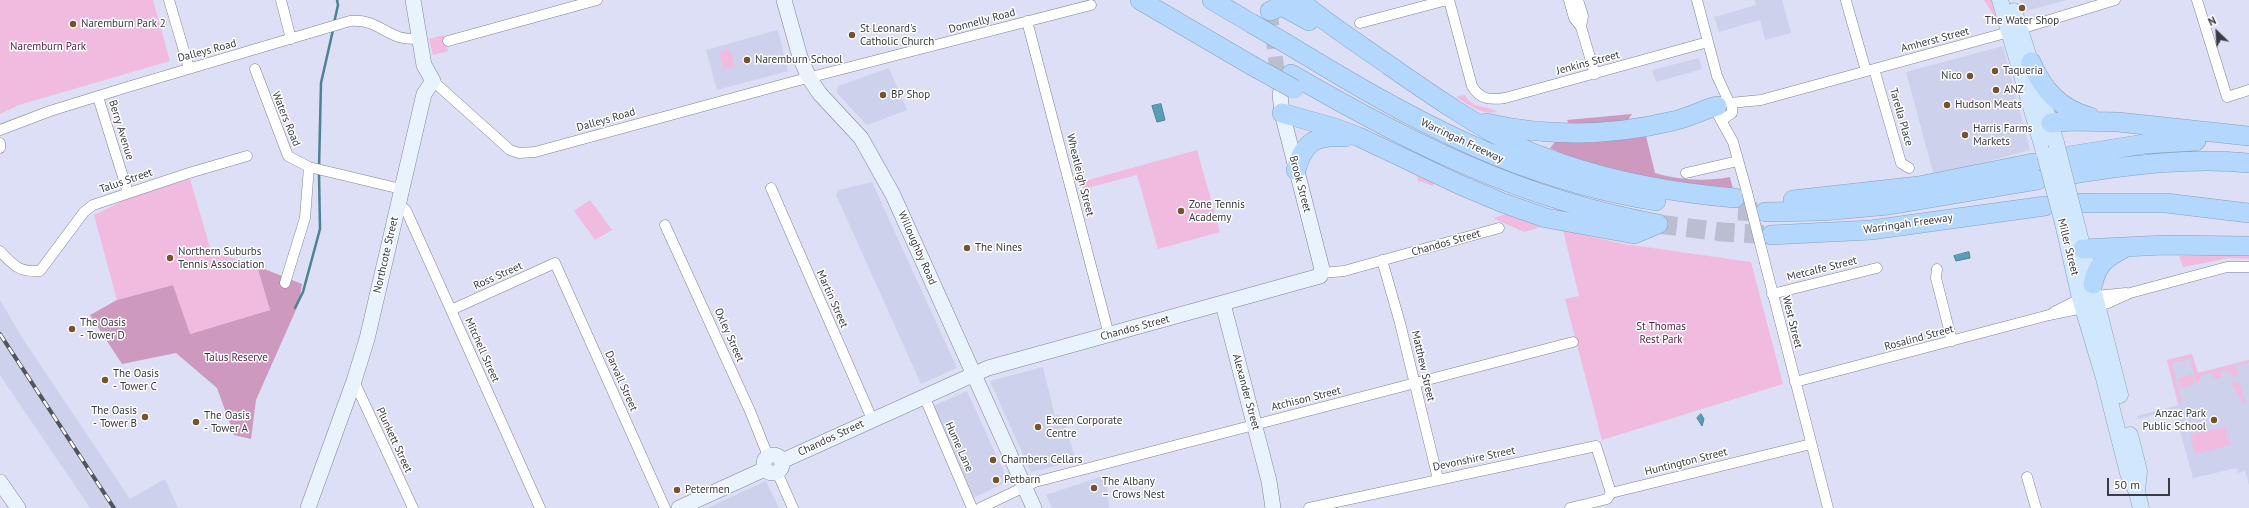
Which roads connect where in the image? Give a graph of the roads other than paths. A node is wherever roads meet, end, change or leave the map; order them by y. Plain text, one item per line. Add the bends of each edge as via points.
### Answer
1 (169, 0) edge
2 (281, 0) edge
3 (413, 0) edge
4 (597, 0) edge
5 (784, 0) edge
6 (1140, 0) edge
7 (1164, 0) edge
8 (1212, 0) edge
9 (1298, 0) edge
10 (1448, 0) edge
11 (1569, 0) edge
12 (1578, 0) edge
13 (1697, 0) edge
14 (2000, 0) edge
15 (2010, 0) edge
16 (2115, 0) edge
17 (2197, 0) edge
18 (1846, 2) dead end
19 (1091, 5) dead end
20 (1269, 6) edge
21 (1028, 21) junction
22 (1360, 23) dead end
23 (1581, 27) junction
24 (2014, 31) junction
25 (419, 38) junction
26 (291, 39) junction
27 (448, 41) dead end
28 (1708, 42) junction
29 (1364, 49) junction
30 (1251, 59) junction
31 (2031, 62) junction
32 (190, 68) junction
33 (255, 69) dead end
34 (1870, 70) junction
35 (1595, 74) junction
36 (809, 78) junction
37 (433, 81) junction
38 (1288, 86) junction
39 (2249, 90) edge
40 (98, 96) junction
41 (1725, 108) junction
42 (1455, 110) junction
43 (1282, 113) junction
44 (2118, 122) junction
45 (2051, 123) junction
46 (0, 130) edge
47 (1359, 137) junction
48 (2249, 137) edge
49 (0, 143) edge
50 (0, 148) edge
51 (248, 156) dead end
52 (2047, 156) junction
53 (1738, 161) junction
54 (2249, 162) edge
55 (309, 167) junction
56 (1909, 168) dead end
57 (1296, 170) junction
58 (1686, 173) dead end
59 (2074, 174) dead end
60 (771, 188) dead end
61 (128, 193) junction
62 (400, 197) junction
63 (1749, 203) junction
64 (2081, 204) dead end
65 (2045, 206) dead end
66 (2249, 213) edge
67 (665, 225) dead end
68 (1499, 228) dead end
69 (2070, 233) junction
70 (1771, 235) tunnel mouth
71 (2249, 246) edge
72 (2126, 248) junction
73 (2083, 249) junction
74 (0, 251) edge
75 (1382, 260) junction
76 (555, 263) joint
77 (2249, 267) edge
78 (1877, 268) dead end
79 (1937, 269) dead end
80 (1322, 273) junction
81 (285, 283) dead end
82 (1772, 294) junction
83 (2090, 299) junction
84 (1223, 304) junction
85 (451, 310) junction
86 (1109, 335) junction
87 (1952, 341) junction
88 (1572, 342) dead end
89 (974, 374) junction
90 (354, 381) junction
91 (1795, 382) junction
92 (1415, 384) junction
93 (924, 396) junction
94 (872, 419) junction
95 (1254, 424) junction
96 (1811, 444) junction
97 (773, 465) junction
98 (2027, 477) dead end
99 (1438, 479) junction
100 (1269, 481) junction
101 (0, 482) edge
102 (1024, 486) junction
103 (2137, 492) junction
104 (1611, 493) junction
105 (18, 508) edge
106 (308, 508) edge
107 (413, 508) edge
108 (540, 508) edge
109 (665, 508) edge
110 (679, 508) edge
111 (793, 508) edge
112 (972, 508) edge
113 (980, 508) edge
114 (1034, 508) edge
115 (1273, 508) edge
116 (1281, 508) edge
117 (1309, 508) edge
118 (1570, 508) edge
119 (1828, 508) edge
120 (2036, 508) edge
121 (2141, 508) edge

1 - 32 street
2 - 26 street
3 - 25 main road
4 - 27 street
5 - 36 main road, Willoughby Road via 800,57
6 - 30 highway
7 - 30 highway, Warringah Freeway
8 - 63 highway, Warringah Freeway, bridge via 1423,124 1505,161 1586,188 1623,196 1672,204
9 - 29 highway
10 - 22 street
10 - 35 street, Jenkins Street via 1469,78 1476,93 1488,99 1501,99
11 - 23 street via 1574,18
12 - 23 street via 1583,16
13 - 28 street, West Street
14 - 24 main road, Miller Street
15 - 24 main road, Miller Street
16 - 24 street, Amherst Street
17 - 39 street via 2227,97
18 - 34 street, Tarella Place
19 - 21 street, Donnelly Road
20 - 29 highway via 1287,8 1354,48
21 - 36 street, Donnelly Road
21 - 86 street, Wheatleigh Street
23 - 35 street
24 - 31 main road, Miller Street
24 - 34 street, Amherst Street
24 - 52 main road, Miller Street
25 - 26 street, Dalleys Road via 402,39 374,23 362,20 350,21
25 - 37 main road via 424,65
26 - 32 street, Dalleys Road
28 - 35 street, Jenkins Street
28 - 41 street, West Street
29 - 42 highway
30 - 38 highway, Warringah Freeway
31 - 44 highway via 2050,94 2064,107 2083,115
31 - 45 main road, Miller Street
32 - 40 street, Dalleys Road
33 - 55 street, Waters Road via 288,156
34 - 41 street, Amherst Street
34 - 56 street, Tarella Place via 1901,163
36 - 37 street, Dalleys Road via 535,152 519,153 510,150
36 - 89 main road, Willoughby Road via 820,94 861,138 877,164
37 - 62 main road, Northcote Street via 424,94
38 - 43 main road, Brook Street
38 - 47 highway, Warringah Freeway via 1351,109 1459,163 1505,182 1573,206 1658,224 1634,234 1546,218 1458,184
40 - 46 street, Dalleys Road
40 - 61 street, Berry Avenue
41 - 42 highway via 1641,127 1567,134 1535,132 1496,125
41 - 53 street, West Street
42 - 63 highway via 1528,151 1588,172 1657,189
43 - 47 highway
43 - 57 main road, Brook Street
44 - 45 highway
44 - 48 highway
45 - 52 main road, Miller Street
47 - 57 highway via 1331,136 1314,140 1304,150
48 - 52 highway via 2144,144
49 - 50 street
51 - 61 street, Talus Street
52 - 63 highway via 1919,186
52 - 69 main road, Miller Street, bridge
53 - 58 street
53 - 63 street, West Street
54 - 59 highway via 2168,162
55 - 62 street
55 - 81 street via 305,218
57 - 80 main road, Brook Street
60 - 94 street, Martin Street
61 - 74 street, Talus Street via 93,205 84,212 40,271 16,268
62 - 85 street, Mitchell Street
62 - 90 main road, Northcote Street via 367,339
63 - 82 street, West Street, bridge
64 - 66 highway via 2166,203
65 - 70 highway, Warringah Freeway via 1871,230
67 - 97 street, Oxley Street
68 - 75 street, Chandos Street
69 - 73 main road, Miller Street
69 - 83 main road, Miller Street via 2075,272
71 - 72 highway via 2165,245
72 - 73 highway
72 - 83 highway via 2103,260 2097,270
73 - 83 main road, Miller Street
75 - 80 street, Chandos Street via 1344,271
75 - 92 street, Matthew Street
76 - 85 street, Ross Street
76 - 109 street, Darvall Street
77 - 83 street, Rosalind Street via 2227,267 2130,293
78 - 82 street, Metcalfe Street
79 - 87 street via 1936,278
80 - 84 main road, Chandos Street via 1312,280
82 - 91 street, West Street
83 - 87 street, Rosalind Street via 2049,315
83 - 103 main road, Miller Street via 2139,471
83 - 103 main road, Miller Street via 2091,336 2117,424 2128,473
84 - 86 main road, Chandos Street
84 - 95 main road, Alexander Street
85 - 108 street, Mitchell Street
86 - 89 main road, Chandos Street
87 - 91 street, Rosalind Street
88 - 92 street, Atchison Street
89 - 93 main road, Chandos Street
89 - 102 main road, Willoughby Road
90 - 106 main road, Northcote Street
90 - 107 street, Plunkett Street
91 - 96 street, West Street
92 - 95 street, Atchison Street
92 - 99 street, Matthew Street
93 - 94 main road, Chandos Street
93 - 112 street, Hume Lane
94 - 97 main road, Chandos Street
95 - 100 main road, Alexander Street
95 - 102 street, Atchison Street
96 - 104 street, Huntington Street
96 - 119 street, West Street
97 - 110 main road, Chandos Street
97 - 111 street, Oxley Street
98 - 120 street
99 - 104 street, Devonshire Street via 1596,446
99 - 117 street, Devonshire Street
100 - 115 main road, Alexander Street
100 - 116 main road, Alexander Street
101 - 105 main road
102 - 113 street, Atchison Street
102 - 114 main road, Willoughby Road
103 - 121 main road, Miller Street
104 - 118 street, Huntington Street via 1607,499

